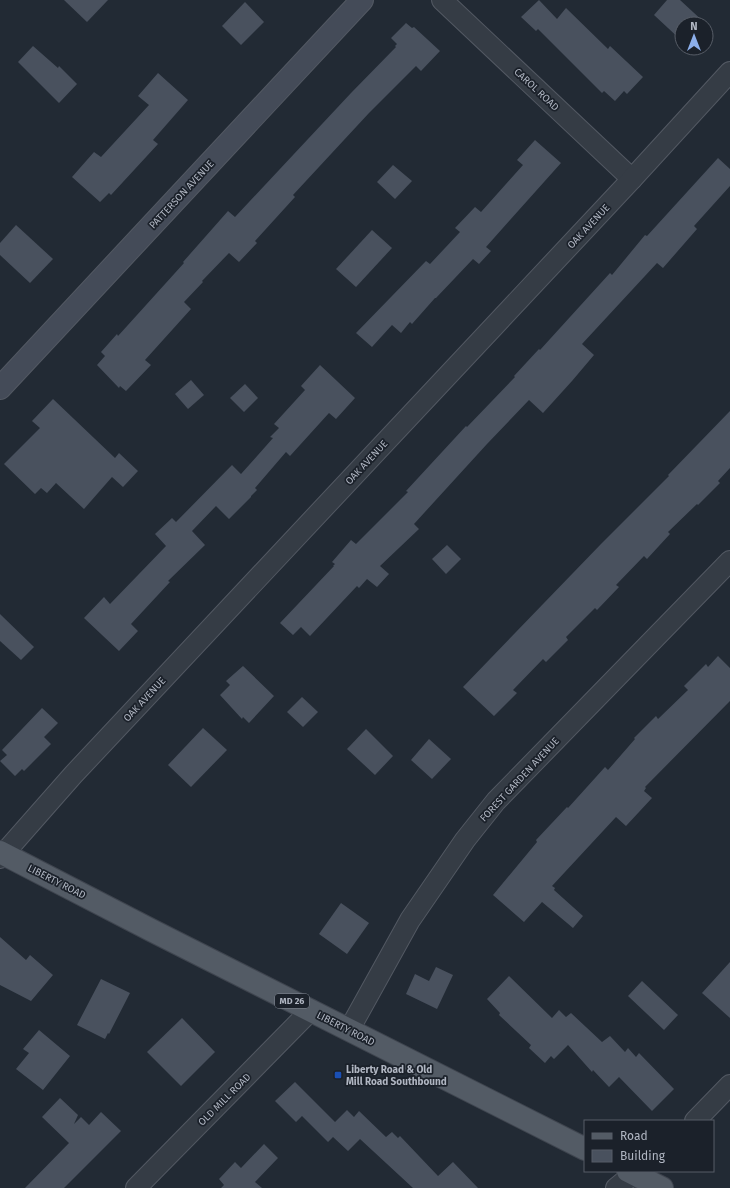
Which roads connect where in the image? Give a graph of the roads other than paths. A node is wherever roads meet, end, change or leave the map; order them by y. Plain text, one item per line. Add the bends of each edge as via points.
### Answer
1 (362, 0) edge
2 (442, 0) edge
3 (730, 72) edge
4 (632, 179) junction
5 (0, 388) edge
6 (730, 561) edge
7 (1, 855) edge
8 (311, 1010) junction
9 (349, 1030) junction
10 (730, 1085) edge
11 (696, 1120) edge
12 (584, 1148) edge
13 (633, 1172) edge
14 (136, 1188) edge
15 (616, 1188) edge
16 (662, 1188) edge

1 - 5 main road, PATTERSON AVENUE
2 - 4 street, CAROL ROAD
3 - 4 street, OAK AVENUE
4 - 7 street, OAK AVENUE via 73,774
6 - 9 street, FOREST GARDEN AVENUE via 496,801 465,840 410,920
7 - 8 main road, LIBERTY ROAD / MD 26
8 - 9 main road, LIBERTY ROAD / MD 26
8 - 14 street, OLD MILL ROAD
9 - 12 main road, LIBERTY ROAD / MD 26
10 - 11 street
13 - 15 street
13 - 16 main road

